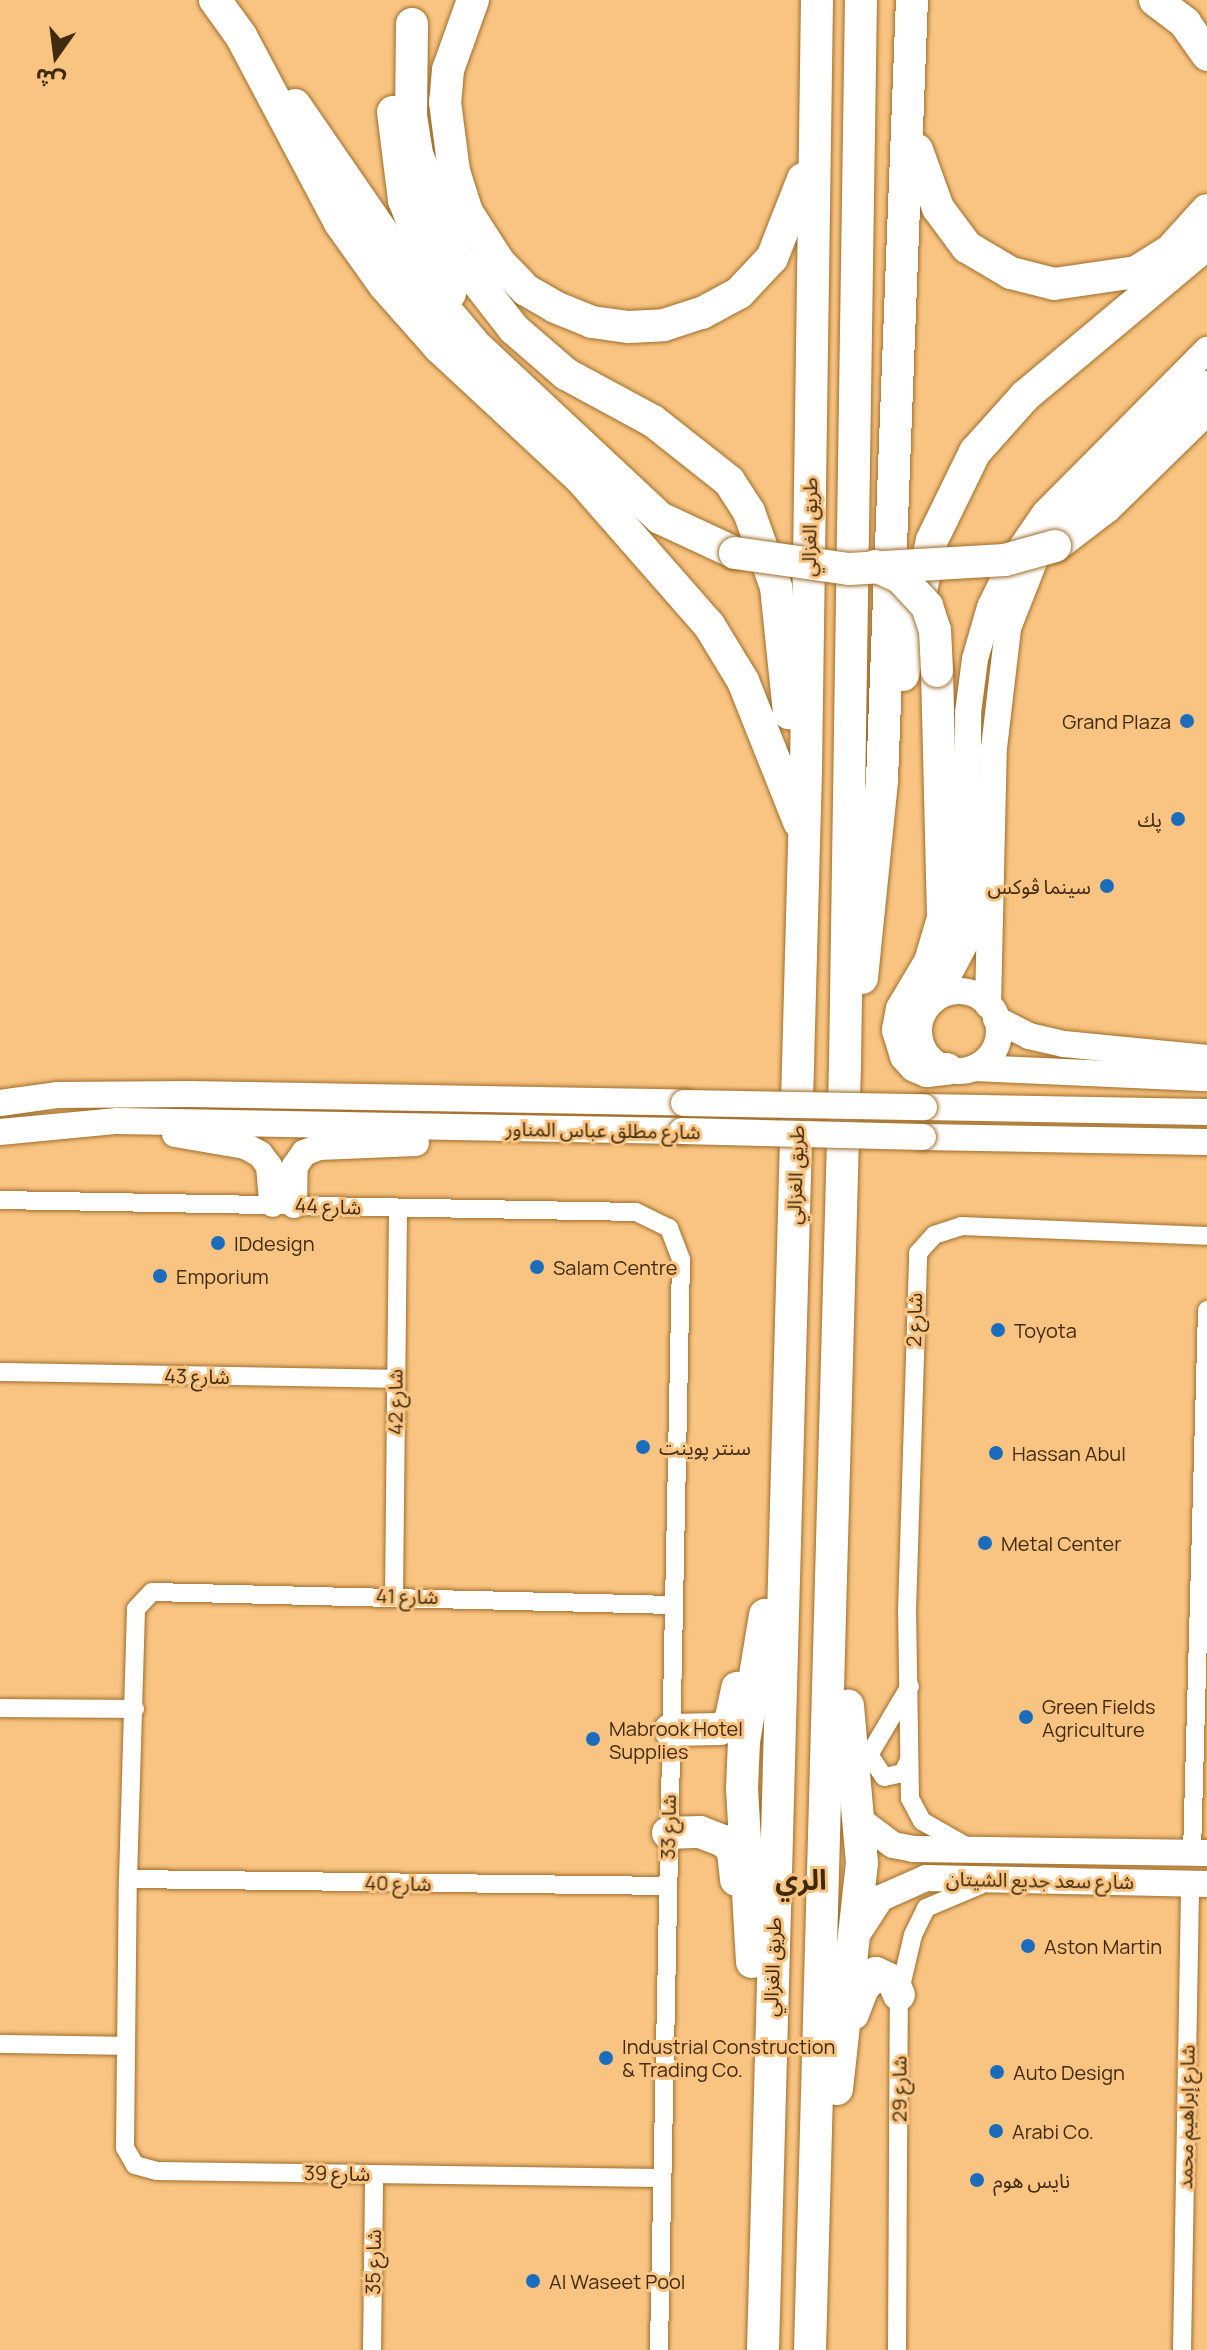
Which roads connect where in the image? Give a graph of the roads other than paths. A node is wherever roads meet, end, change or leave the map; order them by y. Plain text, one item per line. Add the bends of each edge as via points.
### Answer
1 (215, 0) edge
2 (473, 0) edge
3 (817, 0) edge
4 (861, 0) edge
5 (912, 0) edge
6 (1155, 0) edge
7 (416, 12) edge
8 (1207, 55) edge
9 (257, 65) junction
10 (910, 128) junction
11 (814, 134) junction
12 (1207, 210) edge
13 (1207, 244) edge
14 (1207, 350) edge
15 (1207, 384) edge
16 (1207, 408) edge
17 (592, 453) junction
18 (875, 566) junction
19 (806, 768) junction
20 (882, 780) junction
21 (804, 835) junction
22 (937, 997) junction
23 (992, 1012) junction
24 (1207, 1058) edge
25 (845, 1064) junction
26 (960, 1069) junction
27 (1207, 1078) edge
28 (0, 1103) edge
29 (1207, 1112) edge
30 (117, 1121) junction
31 (534, 1129) junction
32 (0, 1132) edge
33 (1207, 1142) edge
34 (0, 1200) edge
35 (283, 1204) junction
36 (398, 1209) junction
37 (654, 1218) joint
38 (1207, 1236) edge
39 (1207, 1310) edge
40 (0, 1372) edge
41 (395, 1379) junction
42 (784, 1534) junction
43 (834, 1535) junction
44 (394, 1596) junction
45 (143, 1598) joint
46 (673, 1605) junction
47 (766, 1607) junction
48 (910, 1686) junction
49 (0, 1708) edge
50 (135, 1709) junction
51 (670, 1730) junction
52 (909, 1760) junction
53 (857, 1818) junction
54 (668, 1833) junction
55 (976, 1850) junction
56 (1082, 1850) junction
57 (1155, 1852) junction
58 (1200, 1853) edge
59 (128, 1879) junction
60 (996, 1879) junction
61 (1078, 1882) junction
62 (1152, 1883) junction
63 (1198, 1884) edge
64 (667, 1886) junction
65 (853, 1942) junction
66 (752, 1961) junction
67 (899, 1995) junction
68 (0, 2044) edge
69 (844, 2044) junction
70 (126, 2046) junction
71 (768, 2114) junction
72 (374, 2174) junction
73 (661, 2178) junction
74 (818, 2200) junction
75 (372, 2350) edge
76 (659, 2350) edge
77 (763, 2350) edge
78 (810, 2350) edge
79 (897, 2350) edge
80 (1182, 2350) edge

1 - 9 highway
2 - 11 highway via 457,36 445,102 463,199 499,262 526,290 580,317 629,327 664,325 739,293 772,258 789,225
3 - 11 highway, طريق الغزالي
4 - 25 highway, طريق الغزالي
5 - 10 highway
6 - 8 highway via 1185,23
7 - 17 highway via 396,78 393,115 398,178 412,222 461,308
7 - 19 highway via 411,116 417,154 457,256 514,329 566,374 695,449 729,481 749,512 776,587 791,722
9 - 17 highway via 303,114 392,246 448,315
9 - 21 highway via 340,223 385,286 440,348 581,479 715,634 752,701
10 - 12 highway via 938,208 967,247 1011,273 1054,284 1136,272 1170,251
10 - 20 highway
11 - 19 highway, طريق الغزالي
13 - 20 highway via 1025,396 961,474 941,515 924,571
14 - 22 street via 1045,513 1014,558 990,607 975,659 968,713 967,940
15 - 23 street via 1053,531 1038,552 1001,655
16 - 18 highway, bridge via 1106,507 1055,546 1005,560
17 - 18 highway, bridge via 660,518 712,546 803,566
18 - 26 highway, bridge via 900,577 927,606 935,630 943,918 930,962 902,1009 898,1030 915,1066
19 - 21 highway, طريق الغزالي
20 - 25 highway via 867,952
21 - 42 highway, طريق الغزالي
22 - 23 street via 960,991
22 - 26 street via 921,1018 919,1036 931,1060
23 - 24 street via 1055,1043
23 - 26 street via 995,1048
25 - 43 highway, طريق الغزالي
26 - 27 street
28 - 29 street, شارع مطلق عباس المناور, bridge via 58,1095 190,1094
30 - 31 street, شارع مطلق عباس المناور
30 - 32 street, شارع مطلق عباس المناور
30 - 35 street via 245,1146 269,1166
31 - 33 street, شارع مطلق عباس المناور, bridge
31 - 35 street via 469,1141 319,1147 304,1153 295,1166
34 - 35 street, شارع 44
35 - 36 street, شارع 44
36 - 37 street, شارع 44 via 636,1212
36 - 41 street, شارع 42
37 - 46 street, شارع 33 via 669,1228 681,1260
38 - 48 street, شارع 2 via 961,1226 924,1242 916,1268
39 - 58 street
40 - 41 street, شارع 43
41 - 44 street, شارع 42
42 - 47 highway
42 - 71 highway, طريق الغزالي
43 - 53 highway
43 - 74 highway, طريق الغزالي
44 - 45 street, شارع 41 via 152,1592
44 - 46 street, شارع 41
45 - 50 street, شارع 39 via 136,1609
46 - 51 street, شارع 33
47 - 51 highway via 748,1636 730,1722 703,1732
47 - 66 highway via 744,1742 742,1789
48 - 52 street, شارع 2
48 - 52 street, شارع 2 via 869,1755 884,1777 903,1773
49 - 50 street
50 - 59 street, شارع 39
51 - 54 street, شارع 33
52 - 55 street, شارع 2 via 910,1798 922,1821
53 - 55 street, شارع سعد جديع الشيتان via 893,1845
53 - 65 highway via 862,1863
54 - 64 street, شارع 33
54 - 66 highway via 713,1835 733,1851 743,1933
55 - 56 street, شارع سعد جديع الشيتان
56 - 57 street, شارع سعد جديع الشيتان
56 - 61 street via 1094,1865 1091,1875
57 - 58 street, شارع سعد جديع الشيتان
57 - 62 street via 1138,1864 1139,1875
59 - 64 street, شارع 40
59 - 70 street, شارع 39
60 - 61 street, شارع سعد جديع الشيتان
60 - 65 street, شارع سعد جديع الشيتان via 939,1877 901,1887 881,1898
60 - 67 street, شارع 29 via 926,1908 913,1935
61 - 62 street, شارع سعد جديع الشيتان
62 - 63 street, شارع سعد جديع الشيتان
63 - 80 street, شارع إبراهيم محمد
64 - 73 street, شارع 33
65 - 69 highway
66 - 71 highway
67 - 69 highway via 884,1973 869,1979
67 - 79 street, شارع 29
68 - 70 street
69 - 74 highway
70 - 72 street, شارع 39 via 125,2148 135,2165 157,2171
71 - 77 highway, طريق الغزالي
72 - 73 street, شارع 39
72 - 75 street, شارع 35
73 - 76 street, شارع 33
74 - 78 highway, طريق الغزالي

